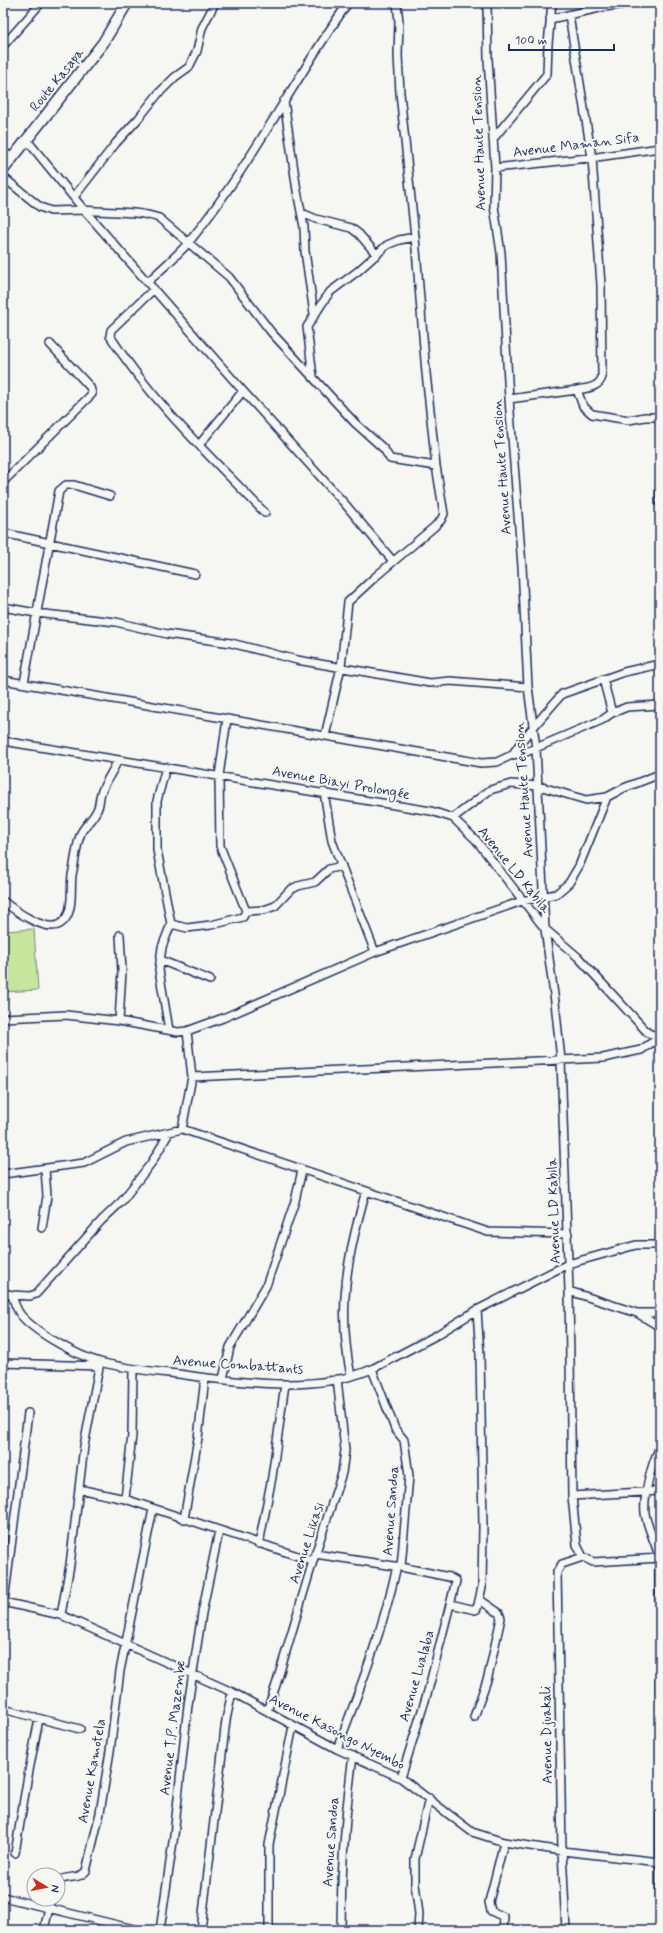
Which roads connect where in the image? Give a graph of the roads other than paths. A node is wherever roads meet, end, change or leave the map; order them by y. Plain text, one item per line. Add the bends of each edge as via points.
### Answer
1 (41, 3) edge
2 (127, 3) edge
3 (215, 3) edge
4 (348, 3) edge
5 (397, 3) edge
6 (487, 3) edge
7 (552, 3) edge
8 (633, 3) edge
9 (569, 15) junction
10 (550, 19) junction
11 (3, 46) edge
12 (284, 101) junction
13 (26, 139) junction
14 (493, 139) junction
15 (660, 148) edge
16 (3, 151) edge
17 (12, 158) junction
18 (592, 158) junction
19 (495, 168) junction
20 (3, 170) edge
21 (3, 177) edge
22 (74, 198) junction
23 (84, 210) junction
24 (302, 213) junction
25 (415, 238) junction
26 (188, 242) junction
27 (377, 255) junction
28 (148, 282) junction
29 (154, 289) junction
30 (314, 314) junction
31 (50, 344) dead end
32 (313, 377) junction
33 (577, 390) junction
34 (243, 391) junction
35 (510, 400) junction
36 (660, 417) edge
37 (199, 445) junction
38 (436, 466) junction
39 (3, 482) edge
40 (660, 489) edge
41 (110, 496) dead end
42 (660, 504) edge
43 (266, 513) dead end
44 (3, 533) edge
45 (49, 544) junction
46 (393, 561) junction
47 (195, 574) dead end
48 (3, 607) edge
49 (36, 613) junction
50 (660, 664) edge
51 (341, 667) junction
52 (603, 679) junction
53 (3, 680) edge
54 (24, 683) junction
55 (528, 686) junction
56 (660, 705) edge
57 (612, 713) junction
58 (227, 719) junction
59 (534, 727) junction
60 (325, 736) junction
61 (3, 741) edge
62 (536, 748) junction
63 (512, 755) junction
64 (118, 760) junction
65 (166, 767) junction
66 (660, 774) edge
67 (219, 776) junction
68 (539, 786) junction
69 (324, 792) junction
70 (607, 797) junction
71 (453, 818) junction
72 (342, 866) junction
73 (543, 897) junction
74 (3, 901) edge
75 (522, 901) junction
76 (246, 911) junction
77 (171, 924) junction
78 (544, 929) junction
79 (120, 935) dead end
80 (375, 952) junction
81 (160, 960) junction
82 (210, 980) dead end
83 (3, 1018) edge
84 (119, 1021) junction
85 (169, 1030) junction
86 (187, 1031) junction
87 (660, 1037) edge
88 (561, 1060) junction
89 (192, 1077) junction
90 (182, 1128) junction
91 (169, 1133) junction
92 (45, 1169) junction
93 (302, 1170) junction
94 (3, 1174) edge
95 (366, 1191) junction
96 (42, 1228) dead end
97 (568, 1234) junction
98 (660, 1245) edge
99 (568, 1264) junction
100 (569, 1291) junction
101 (3, 1293) edge
102 (12, 1295) junction
103 (477, 1310) junction
104 (637, 1313) junction
105 (660, 1313) edge
106 (660, 1327) edge
107 (3, 1362) edge
108 (100, 1364) junction
109 (133, 1369) junction
110 (372, 1369) junction
111 (351, 1376) junction
112 (205, 1378) junction
113 (223, 1379) junction
114 (337, 1379) junction
115 (285, 1384) junction
116 (28, 1413) dead end
117 (660, 1447) edge
118 (79, 1488) junction
119 (660, 1491) edge
120 (647, 1492) junction
121 (572, 1496) junction
122 (125, 1500) junction
123 (153, 1509) junction
124 (184, 1519) junction
125 (219, 1531) junction
126 (259, 1544) junction
127 (583, 1557) junction
128 (314, 1558) junction
129 (659, 1558) edge
130 (399, 1567) junction
131 (480, 1600) junction
132 (3, 1602) edge
133 (451, 1604) junction
134 (659, 1606) edge
135 (61, 1616) junction
136 (125, 1645) junction
137 (660, 1662) edge
138 (192, 1674) junction
139 (232, 1692) junction
140 (660, 1698) edge
141 (3, 1709) edge
142 (267, 1711) junction
143 (474, 1717) dead end
144 (39, 1719) junction
145 (293, 1726) junction
146 (80, 1729) dead end
147 (337, 1749) junction
148 (353, 1756) junction
149 (401, 1778) junction
150 (429, 1798) junction
151 (660, 1816) edge
152 (504, 1842) junction
153 (562, 1851) junction
154 (16, 1854) dead end
155 (659, 1862) edge
156 (66, 1878) edge
157 (3, 1897) edge
158 (48, 1908) junction
159 (660, 1908) edge
160 (660, 1917) edge
161 (120, 1927) edge
162 (44, 1930) edge
163 (138, 1930) edge
164 (160, 1930) edge
165 (202, 1930) edge
166 (269, 1930) edge
167 (342, 1930) edge
168 (418, 1930) edge
169 (503, 1930) edge
170 (566, 1930) edge

1 - 11 street
2 - 13 main road, Route Kasapa via 104,44
3 - 22 street via 202,28 195,57 189,67 174,77 158,94
4 - 12 street via 324,36
5 - 25 street via 400,93
6 - 14 street, Avenue Haute Tension
7 - 10 street
8 - 9 street
9 - 10 street
9 - 18 street
10 - 14 street via 548,70 545,78
12 - 24 street
12 - 26 street via 246,163
13 - 17 main road, Route Kasapa
13 - 22 street
14 - 19 street, Avenue Haute Tension
15 - 18 street, Avenue Maman Sifa
16 - 17 street
17 - 20 main road, Route Kasapa
18 - 19 street, Avenue Maman Sifa
18 - 33 street via 601,284 602,377 601,382 596,385
19 - 35 street, Avenue Haute Tension via 494,206 501,253
21 - 23 street via 40,207 51,211
22 - 23 street
23 - 26 street via 146,213 159,218
23 - 28 street
24 - 27 street via 350,228 359,234
24 - 30 street
25 - 27 street via 387,245
25 - 38 street
26 - 28 street
26 - 32 street via 229,277 272,332
27 - 30 street via 330,292
28 - 29 street
29 - 34 street
29 - 37 street via 112,330 110,336 141,381
30 - 32 street via 307,331
31 - 39 street via 90,387 92,394
32 - 38 street via 367,435 384,449 390,459
33 - 35 street
33 - 36 street via 584,406 592,414 629,420
34 - 37 street
34 - 46 street
35 - 55 street, Avenue Haute Tension
37 - 43 street
38 - 46 street via 444,509 441,520
40 - 42 street
41 - 45 street via 74,485 62,487
44 - 45 street
45 - 47 street
45 - 49 street
46 - 51 street via 348,602
48 - 49 street
49 - 51 street via 116,622
49 - 54 street
50 - 52 street
51 - 55 street via 430,684 450,681
51 - 60 street
52 - 57 street
52 - 59 street via 562,694
53 - 54 street
54 - 58 street
55 - 59 street, Avenue Haute Tension
56 - 57 street via 627,707
57 - 62 street via 602,720
58 - 60 street
58 - 67 street
59 - 62 street, Avenue Haute Tension
59 - 63 street
60 - 63 street via 482,763 497,762
61 - 64 street, Avenue Biayi Prolongée
62 - 63 street
62 - 68 street, Avenue Haute Tension
64 - 65 street, Avenue Biayi Prolongée
64 - 74 street via 101,793 97,810 79,839 69,911 64,922 53,926 43,924 27,918
65 - 67 street, Avenue Biayi Prolongée
65 - 77 street via 157,801 157,850
66 - 70 street
67 - 69 street, Avenue Biayi Prolongée
67 - 76 street via 220,846
68 - 70 street via 586,800
68 - 71 street via 511,784 490,790
68 - 73 street, Avenue Haute Tension
69 - 71 street, Avenue Biayi Prolongée via 431,811
69 - 72 street via 332,840
70 - 73 street via 579,866 569,883 556,894
71 - 75 street, Avenue LD Kabila via 476,840
72 - 76 street via 329,869 315,882 290,890 275,906 264,910
72 - 80 street
73 - 75 street
73 - 78 street, Avenue Haute Tension
75 - 78 street, Avenue LD Kabila
75 - 80 street
76 - 77 street via 243,917 211,925 187,928
77 - 81 street
78 - 87 street via 578,958 648,1033
78 - 88 street, Avenue LD Kabila
79 - 84 street via 122,971
80 - 86 street
81 - 82 street
81 - 85 street via 159,970
83 - 84 street via 66,1015
84 - 85 street
85 - 86 street
86 - 89 street
87 - 88 street via 641,1050 603,1058
88 - 89 street
88 - 97 street, Avenue LD Kabila
89 - 90 street
90 - 91 street
90 - 93 street
91 - 92 street via 126,1142 84,1162
91 - 102 street via 152,1162 122,1201 36,1294
92 - 94 street
92 - 96 street via 47,1196
93 - 95 street
93 - 113 street via 293,1206 266,1286 230,1348
95 - 97 street via 488,1232
95 - 111 street via 353,1235 345,1279 345,1343
97 - 99 street, Avenue LD Kabila
98 - 99 street, Avenue Combattants via 636,1245
99 - 100 street, Avenue LD Kabila
99 - 103 street, Avenue Combattants
100 - 104 street
100 - 121 street, Avenue LD Kabila
101 - 102 street
102 - 108 street, Avenue Combattants via 15,1307 29,1323 69,1350
103 - 110 street, Avenue Combattants via 436,1336
103 - 131 street via 483,1526
104 - 105 street
104 - 106 street
107 - 108 street
108 - 109 street, Avenue Combattants
108 - 118 street via 84,1446
109 - 112 street, Avenue Combattants
109 - 122 street via 132,1435
110 - 111 street, Avenue Combattants
110 - 130 street, Avenue Sandoa via 395,1431 404,1440 408,1462 409,1483
111 - 114 street, Avenue Combattants
112 - 113 street, Avenue Combattants
112 - 124 street
113 - 115 street, Avenue Combattants
114 - 115 street, Avenue Combattants via 318,1383
114 - 128 street, Avenue Likasi via 344,1461 339,1485
115 - 126 street via 272,1477
116 - 132 street
117 - 120 street
118 - 122 street
118 - 135 street
119 - 120 street
120 - 121 street
120 - 129 street via 645,1513
121 - 127 street, Avenue LD Kabila via 576,1545
122 - 123 street
123 - 124 street
123 - 136 street
124 - 125 street
125 - 126 street
125 - 138 street, Avenue T.P. Mazembe
126 - 128 street
127 - 129 street via 593,1562
127 - 153 street, Avenue Djuakali via 562,1564 557,1572
128 - 130 street
128 - 142 street, Avenue Likasi
129 - 134 street
130 - 133 street, Avenue Lualaba via 454,1580 456,1584
130 - 147 street, Avenue Sandoa via 359,1692
131 - 133 street via 475,1610
131 - 143 street via 498,1613 500,1622 488,1677
132 - 135 street, Avenue Kasongo Nyembo
133 - 149 street, Avenue Lualaba
134 - 137 street
135 - 136 street, Avenue Kasongo Nyembo
136 - 138 street, Avenue Kasongo Nyembo
136 - 156 street, Avenue Kamotela via 100,1813 86,1871 79,1876
137 - 140 street
138 - 139 street, Avenue Kasongo Nyembo
138 - 164 street, Avenue T.P. Mazembe via 174,1835
139 - 142 street, Avenue Kasongo Nyembo
139 - 165 street via 226,1720
141 - 144 street
142 - 145 street, Avenue Kasongo Nyembo
144 - 146 street
144 - 154 street
145 - 147 street, Avenue Kasongo Nyembo
145 - 166 street via 269,1845
147 - 148 street, Avenue Kasongo Nyembo
148 - 149 street, Avenue Kasongo Nyembo
148 - 167 street, Avenue Sandoa via 347,1797 341,1884
149 - 150 street, Avenue Kasongo Nyembo
150 - 152 street, Avenue Kasongo Nyembo via 469,1830
150 - 168 street via 415,1859
151 - 155 street
152 - 153 street, Avenue Kasongo Nyembo
152 - 169 street via 489,1905 493,1912 504,1917
153 - 155 street, Avenue Kasongo Nyembo
153 - 170 street, Avenue Djuakali
155 - 159 street
157 - 158 street
158 - 161 street
158 - 162 street
159 - 160 street
161 - 163 street

